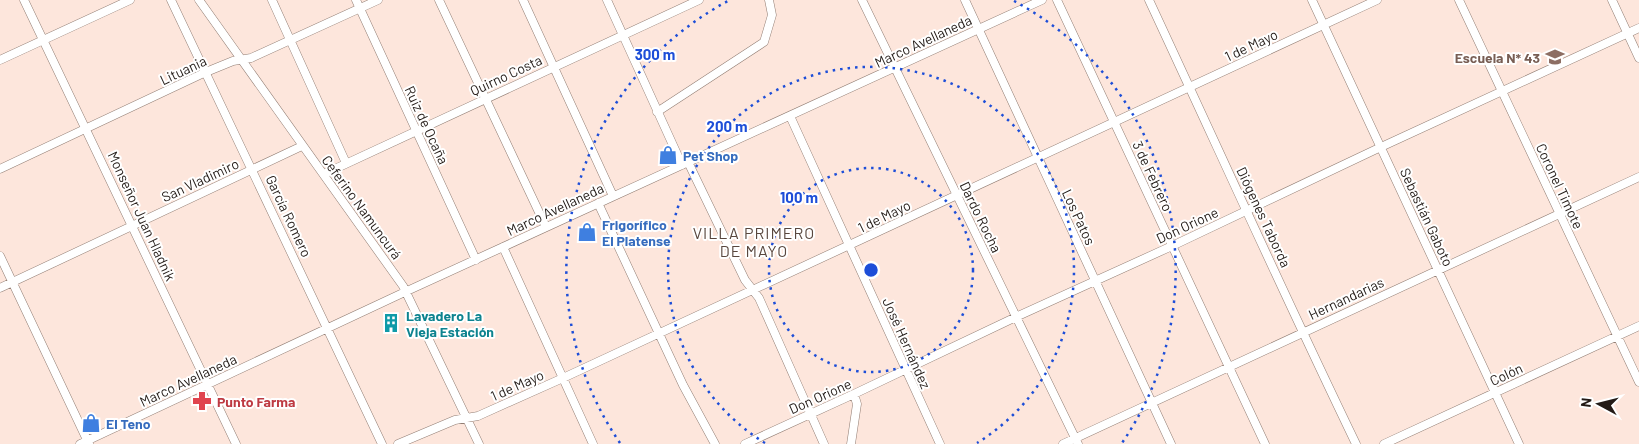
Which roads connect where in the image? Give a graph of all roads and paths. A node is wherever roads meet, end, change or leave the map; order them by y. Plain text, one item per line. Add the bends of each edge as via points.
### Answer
1 (24, 0) edge
2 (130, 0) edge
3 (171, 0) edge
4 (199, 0) edge
5 (272, 0) edge
6 (356, 0) edge
7 (378, 0) edge
8 (438, 0) edge
9 (523, 0) edge
10 (607, 0) edge
11 (769, 0) edge
12 (863, 0) edge
13 (965, 0) edge
14 (1042, 0) edge
15 (1057, 0) edge
16 (1148, 0) edge
17 (1312, 0) edge
18 (1377, 0) edge
19 (1460, 0) edge
20 (1612, 0) edge
21 (694, 1) edge
22 (359, 8) junction
23 (1324, 25) junction
24 (1639, 28) edge
25 (978, 29) junction
26 (1628, 33) junction
27 (623, 35) junction
28 (44, 40) junction
29 (290, 41) junction
30 (1639, 58) edge
31 (0, 60) edge
32 (241, 60) junction
33 (554, 66) junction
34 (895, 68) junction
35 (206, 72) junction
36 (1189, 87) junction
37 (1502, 92) junction
38 (484, 99) junction
39 (657, 112) junction
40 (790, 116) junction
41 (1114, 122) junction
42 (87, 129) junction
43 (416, 130) junction
44 (302, 146) junction
45 (1381, 147) junction
46 (1037, 158) junction
47 (346, 163) junction
48 (685, 164) junction
49 (0, 169) edge
50 (252, 169) junction
51 (324, 174) junction
52 (1639, 177) edge
53 (956, 195) junction
54 (613, 196) junction
55 (598, 203) junction
56 (1247, 210) junction
57 (1560, 214) junction
58 (132, 225) junction
59 (546, 227) junction
60 (850, 246) junction
61 (1172, 246) junction
62 (503, 247) junction
63 (0, 256) edge
64 (476, 260) junction
65 (1438, 270) junction
66 (1095, 281) junction
67 (12, 282) junction
68 (0, 288) edge
69 (754, 290) junction
70 (407, 291) junction
71 (1016, 317) junction
72 (1639, 326) edge
73 (328, 328) junction
74 (1302, 332) junction
75 (658, 334) junction
76 (1618, 336) junction
77 (1229, 367) junction
78 (906, 370) junction
79 (563, 378) junction
80 (1639, 382) edge
81 (208, 384) junction
82 (1495, 392) junction
83 (854, 394) junction
84 (1153, 403) junction
85 (809, 414) junction
86 (467, 418) junction
87 (1077, 441) edge
88 (86, 443) edge
89 (236, 444) edge
90 (382, 444) edge
91 (398, 444) edge
92 (479, 444) edge
93 (593, 444) edge
94 (715, 444) edge
95 (745, 444) edge
96 (824, 444) edge
97 (851, 444) edge
98 (940, 444) edge
99 (1064, 444) edge
100 (1171, 444) edge
101 (1265, 444) edge
102 (1356, 444) edge
103 (1384, 444) edge
104 (1519, 444) edge

1 - 28 street, Monseñor Juan Hladnik
2 - 28 street
3 - 35 street, García Romero
4 - 32 street, Ceferino Namuncurá
5 - 29 street
6 - 22 street, Ruiz de Ocaña
7 - 22 street, Lituania
8 - 38 street
9 - 33 street
10 - 27 street
11 - 39 street via 772,15 764,42
12 - 34 street, Dardo Rocha
13 - 25 street, Los Patos
14 - 25 street, Marco Avellaneda
15 - 41 street, 3 de Febrero
16 - 36 street, Diógenes Taborda
17 - 23 street, Sebastián Gaboto
18 - 23 street, 1 de Mayo
19 - 37 street, Coronel Timote
20 - 26 street
21 - 27 street, Quirno Costa
22 - 29 street, Lituania
22 - 43 street, Ruiz de Ocaña
23 - 36 street, 1 de Mayo
23 - 45 street, Sebastián Gaboto
24 - 26 street, Don Orione
25 - 34 street, Marco Avellaneda
25 - 46 street, Los Patos
26 - 30 street
26 - 37 street, Don Orione
27 - 33 street, Quirno Costa
27 - 39 street
28 - 31 street
28 - 42 street, Monseñor Juan Hladnik
29 - 32 street, Lituania
29 - 47 street
32 - 35 street, Lituania
32 - 44 street, Ceferino Namuncurá
33 - 38 street, Quirno Costa
33 - 54 street
34 - 40 street, Marco Avellaneda
34 - 53 street, Dardo Rocha
35 - 42 street, Lituania
35 - 50 street, García Romero
36 - 41 street, 1 de Mayo
36 - 56 street, Diógenes Taborda
37 - 45 street, Don Orione
37 - 57 street, Coronel Timote
38 - 43 street, Quirno Costa
38 - 59 street
39 - 48 street
40 - 48 street, Marco Avellaneda
40 - 60 street, José Hernández
41 - 46 street, 1 de Mayo
41 - 61 street, 3 de Febrero
42 - 49 street, Lituania
42 - 58 street, Monseñor Juan Hladnik
43 - 47 street, Quirno Costa
43 - 64 street, Ruiz de Ocaña
44 - 50 street, San Vladimiro
44 - 51 street, Ceferino Namuncurá
45 - 56 street, Don Orione
45 - 65 street, Sebastián Gaboto
46 - 53 street, 1 de Mayo
46 - 66 street, Los Patos
47 - 51 street, Quirno Costa
48 - 54 street, Marco Avellaneda
48 - 69 street
50 - 58 street, San Vladimiro
50 - 73 street, García Romero
51 - 70 street, Ceferino Namuncurá
52 - 57 street, Hernandarias
53 - 60 street, 1 de Mayo
53 - 71 street, Dardo Rocha
54 - 55 street, Marco Avellaneda
55 - 59 street, Marco Avellaneda
55 - 75 street
56 - 61 street, Don Orione
56 - 74 street, Diógenes Taborda
57 - 65 street, Hernandarias
57 - 76 street, Coronel Timote
58 - 67 street, San Vladimiro
58 - 81 street, Monseñor Juan Hladnik
59 - 62 street, Marco Avellaneda
60 - 69 street, 1 de Mayo
60 - 78 street, José Hernández
61 - 66 street, Don Orione
61 - 77 street, 3 de Febrero
62 - 64 street, Marco Avellaneda
62 - 79 street
63 - 67 street
64 - 70 street, Marco Avellaneda
65 - 74 street, Hernandarias
65 - 82 street, Sebastián Gaboto
66 - 71 street, Don Orione
66 - 84 street, Los Patos
67 - 68 street, San Vladimiro
67 - 88 street
69 - 75 street, 1 de Mayo
69 - 85 street
70 - 73 street, Marco Avellaneda
70 - 86 street, Ceferino Namuncurá
71 - 78 street, Don Orione
71 - 87 street, Dardo Rocha
72 - 76 street, Colón
73 - 81 street, Marco Avellaneda
73 - 90 street, García Romero
74 - 77 street, Hernandarias
74 - 102 street, Diógenes Taborda
75 - 79 street, 1 de Mayo
75 - 94 street
76 - 80 street, Coronel Timote
76 - 82 street, Colón
77 - 84 street, Hernandarias
77 - 101 street, 3 de Febrero
78 - 83 street, Don Orione
78 - 98 street, José Hernández
79 - 86 street, 1 de Mayo
79 - 93 street
81 - 88 street, Marco Avellaneda
81 - 89 street, Monseñor Juan Hladnik
82 - 103 street, Colón
82 - 104 street, Sebastián Gaboto
83 - 85 street, Don Orione
83 - 97 street via 857,404
84 - 87 street, Hernandarias
84 - 100 street, Los Patos
85 - 95 street, Don Orione
85 - 96 street
86 - 91 street, 1 de Mayo
86 - 92 street, Ceferino Namuncurá
87 - 99 street, Hernandarias

